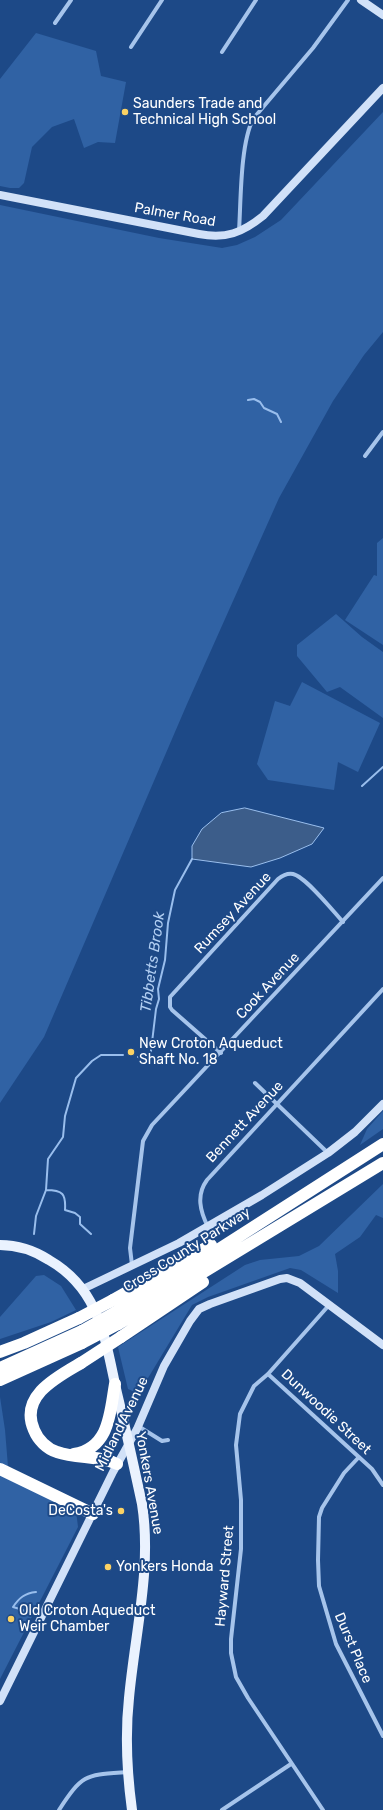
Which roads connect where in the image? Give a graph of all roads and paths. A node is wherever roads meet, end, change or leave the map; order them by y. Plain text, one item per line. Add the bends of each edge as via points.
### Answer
1 (71, 0) edge
2 (162, 0) edge
3 (256, 0) edge
4 (348, 0) edge
5 (361, 0) edge
6 (383, 15) edge
7 (55, 23) dead end
8 (132, 47) dead end
9 (222, 52) dead end
10 (383, 88) edge
11 (0, 195) edge
12 (239, 231) junction
13 (383, 432) edge
14 (365, 456) dead end
15 (383, 878) edge
16 (343, 922) junction
17 (383, 989) edge
18 (220, 1053) junction
19 (255, 1083) dead end
20 (277, 1104) junction
21 (383, 1104) edge
22 (383, 1144) edge
23 (328, 1153) junction
24 (383, 1163) edge
25 (279, 1209) junction
26 (208, 1227) junction
27 (259, 1239) junction
28 (0, 1245) edge
29 (132, 1266) junction
30 (83, 1289) junction
31 (330, 1304) junction
32 (117, 1318) junction
33 (383, 1345) edge
34 (0, 1352) edge
35 (0, 1368) edge
36 (268, 1374) junction
37 (0, 1380) edge
38 (115, 1384) junction
39 (138, 1426) junction
40 (168, 1440) dead end
41 (129, 1444) junction
42 (64, 1454) junction
43 (359, 1457) junction
44 (117, 1464) junction
45 (0, 1469) edge
46 (383, 1485) edge
47 (93, 1514) junction
48 (0, 1701) edge
49 (383, 1736) edge
50 (291, 1764) junction
51 (128, 1772) junction
52 (59, 1810) edge
53 (132, 1810) edge
54 (222, 1810) edge
55 (323, 1810) edge

1 - 7 street
2 - 8 street
3 - 9 street
4 - 12 street via 248,128
5 - 6 street
10 - 12 street, Palmer Road via 262,216 248,228
11 - 12 street, Palmer Road via 207,236 223,236
13 - 14 street
15 - 16 street, Cook Avenue
16 - 18 street, Cook Avenue
16 - 18 street, Rumsey Avenue via 304,881 295,875 282,876 170,997 170,1007
17 - 20 street, Bennett Avenue
18 - 29 street, Cook Avenue via 152,1125 143,1141 130,1248
19 - 20 street
20 - 23 street
20 - 26 street, Bennett Avenue via 204,1184 200,1202
21 - 23 street via 356,1132
22 - 25 highway, Cross County Parkway
23 - 26 street
24 - 27 highway, Cross County Parkway
25 - 32 highway, Cross County Parkway
25 - 34 highway, bridge via 79,1318
26 - 29 street
27 - 32 highway, Cross County Parkway
27 - 42 highway, bridge via 216,1273 44,1387 34,1400 31,1423 38,1438 50,1449
28 - 30 main road, Yonkers Avenue via 24,1249 46,1258 69,1273
29 - 30 street
30 - 38 main road, Yonkers Avenue via 101,1322
31 - 33 street
31 - 36 street, Hayward Street
31 - 39 street, Midland Avenue via 300,1283 287,1278 199,1309 164,1366
32 - 35 highway, Cross County Parkway, bridge
32 - 37 highway, Cross County Parkway, bridge via 82,1343
36 - 43 street, Dunwoodie Street
36 - 50 street, Hayward Street via 254,1386 240,1414 236,1434 241,1500 241,1548 231,1653 236,1677
38 - 41 main road, Yonkers Avenue
38 - 42 highway via 109,1422 102,1438 86,1451
39 - 40 street via 162,1441
39 - 41 street, Midland Avenue
41 - 44 street, Midland Avenue
41 - 51 main road, Yonkers Avenue via 142,1504 146,1548 129,1698
42 - 44 highway via 107,1460
43 - 46 street, Dunwoodie Street via 372,1469
43 - 49 street, Durst Place via 344,1473 319,1517 319,1586 336,1644
44 - 47 street, Midland Avenue
45 - 47 highway
47 - 48 street, Midland Avenue
50 - 54 street
50 - 55 street, Hayward Street
51 - 52 street via 92,1775 86,1778 73,1790
51 - 53 main road, Yonkers Avenue

